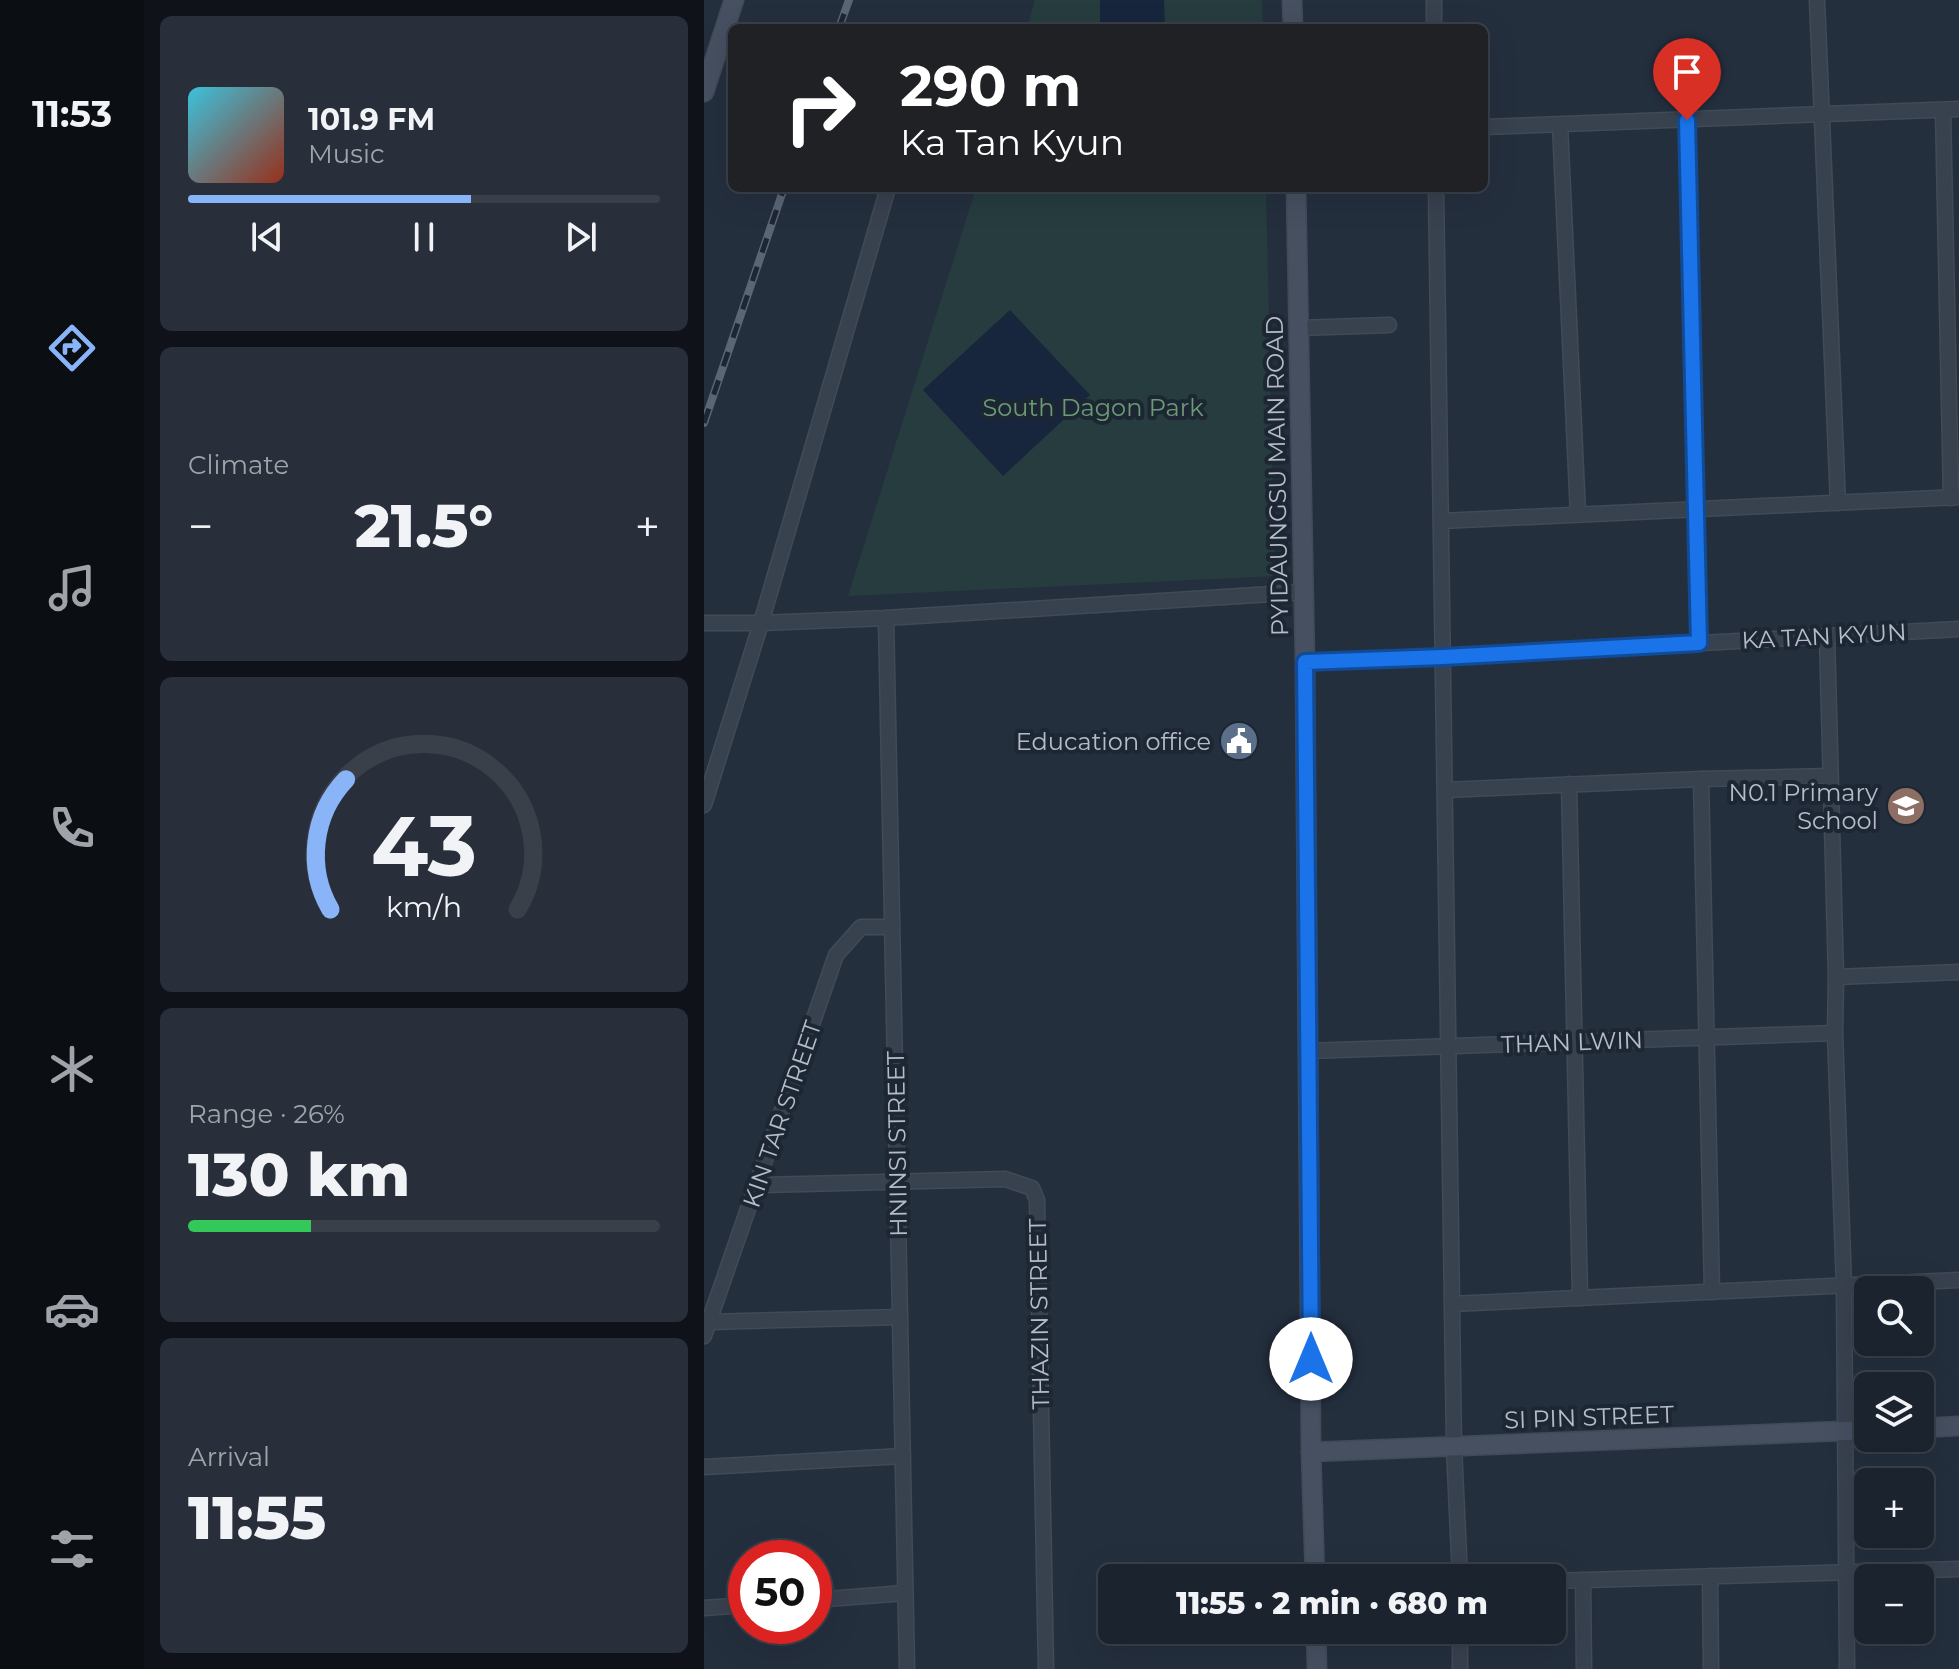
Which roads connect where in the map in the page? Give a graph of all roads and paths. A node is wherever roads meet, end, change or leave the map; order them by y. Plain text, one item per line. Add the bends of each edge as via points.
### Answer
1 (734, 0) edge
2 (1292, 0) edge
3 (1434, 0) edge
4 (1817, 0) edge
5 (1293, 24) edge
6 (1434, 24) edge
7 (706, 80) edge
8 (1959, 109) edge
9 (1943, 110) junction
10 (1821, 115) junction
11 (1687, 120) junction
12 (1560, 125) junction
13 (1488, 127) edge
14 (887, 192) edge
15 (1296, 192) edge
16 (1436, 192) edge
17 (1389, 325) dead end
18 (1298, 328) junction
19 (1955, 498) edge
20 (1838, 503) junction
21 (1696, 509) junction
22 (1578, 514) junction
23 (1441, 521) junction
24 (1304, 592) junction
25 (886, 618) junction
26 (704, 623) edge
27 (761, 623) junction
28 (1959, 629) edge
29 (1827, 636) junction
30 (1699, 643) junction
31 (1443, 657) junction
32 (1305, 662) junction
33 (1829, 776) junction
34 (1701, 779) junction
35 (1569, 784) junction
36 (1445, 790) junction
37 (704, 805) edge
38 (892, 927) junction
39 (1959, 972) edge
40 (1836, 977) junction
41 (1835, 1033) junction
42 (1707, 1037) junction
43 (1574, 1041) junction
44 (1448, 1046) junction
45 (1308, 1051) junction
46 (897, 1182) junction
47 (758, 1185) junction
48 (1959, 1280) edge
49 (1844, 1286) junction
50 (1712, 1292) junction
51 (1580, 1298) junction
52 (1452, 1304) junction
53 (900, 1317) junction
54 (709, 1322) junction
55 (704, 1336) edge
56 (1959, 1426) edge
57 (1934, 1427) edge
58 (1845, 1431) junction
59 (1854, 1431) edge
60 (1454, 1447) junction
61 (1311, 1452) junction
62 (903, 1456) junction
63 (704, 1467) edge
64 (1315, 1564) edge
65 (1459, 1564) edge
66 (1959, 1569) edge
67 (1845, 1572) junction
68 (1710, 1576) junction
69 (1583, 1580) junction
70 (1566, 1581) edge
71 (905, 1593) junction
72 (832, 1599) edge
73 (728, 1606) edge
74 (704, 1608) edge
75 (1316, 1644) edge
76 (1460, 1644) edge
77 (907, 1669) edge
78 (1046, 1669) edge
79 (1317, 1669) edge
80 (1460, 1669) edge
81 (1584, 1669) edge
82 (1711, 1669) edge
83 (1847, 1669) edge

1 - 7 main road
2 - 5 main road
3 - 6 street
4 - 10 street
8 - 9 street
9 - 10 street
9 - 19 street
10 - 11 street
10 - 20 street
11 - 12 street
11 - 21 street
12 - 13 street
12 - 22 street
14 - 27 street
15 - 18 main road, PYIDAUNGSU MAIN ROAD
16 - 23 street
17 - 18 street
18 - 24 main road, PYIDAUNGSU MAIN ROAD
19 - 20 street
20 - 21 street
21 - 22 street
21 - 30 street
22 - 23 street
23 - 31 street
24 - 25 street
24 - 32 main road, PYIDAUNGSU MAIN ROAD
25 - 27 street
25 - 38 street, HNINSI STREET
26 - 27 street
27 - 37 street
28 - 29 street, KA TAN KYUN
29 - 30 street, KA TAN KYUN
29 - 33 street
30 - 31 street, KA TAN KYUN
31 - 32 street, KA TAN KYUN
31 - 36 street
32 - 45 main road, PYIDAUNGSU MAIN ROAD
33 - 34 street
33 - 40 street
34 - 35 street
34 - 42 street
35 - 36 street
35 - 43 street
36 - 44 street
38 - 46 street, HNINSI STREET
38 - 47 street, KIN TAR STREET via 861,927 836,955
39 - 40 street
40 - 41 street
41 - 42 street, THAN LWIN
41 - 49 street
42 - 43 street, THAN LWIN
42 - 50 street
43 - 44 street, THAN LWIN
43 - 51 street
44 - 45 street, THAN LWIN
44 - 52 street
45 - 61 main road, PYIDAUNGSU MAIN ROAD
46 - 47 street, THAZIN STREET
46 - 53 street, HNINSI STREET
46 - 78 street, THAZIN STREET via 1005,1179 1032,1188 1037,1200
47 - 54 street, KIN TAR STREET
48 - 49 street
49 - 50 street
49 - 58 street
50 - 51 street
51 - 52 street
52 - 60 street
53 - 54 street
53 - 62 street, HNINSI STREET
54 - 55 street, KIN TAR STREET
56 - 57 main road
58 - 59 main road, SI PIN STREET
58 - 60 main road, SI PIN STREET
58 - 67 street
60 - 61 main road, SI PIN STREET
60 - 65 street
61 - 64 main road, PYIDAUNGSU MAIN ROAD
62 - 63 street
62 - 71 street, HNINSI STREET
66 - 67 street
67 - 68 street
67 - 83 street
68 - 69 street
68 - 82 street
69 - 70 street
69 - 81 street
71 - 72 street
71 - 77 street, HNINSI STREET
73 - 74 street
75 - 79 main road
76 - 80 street

